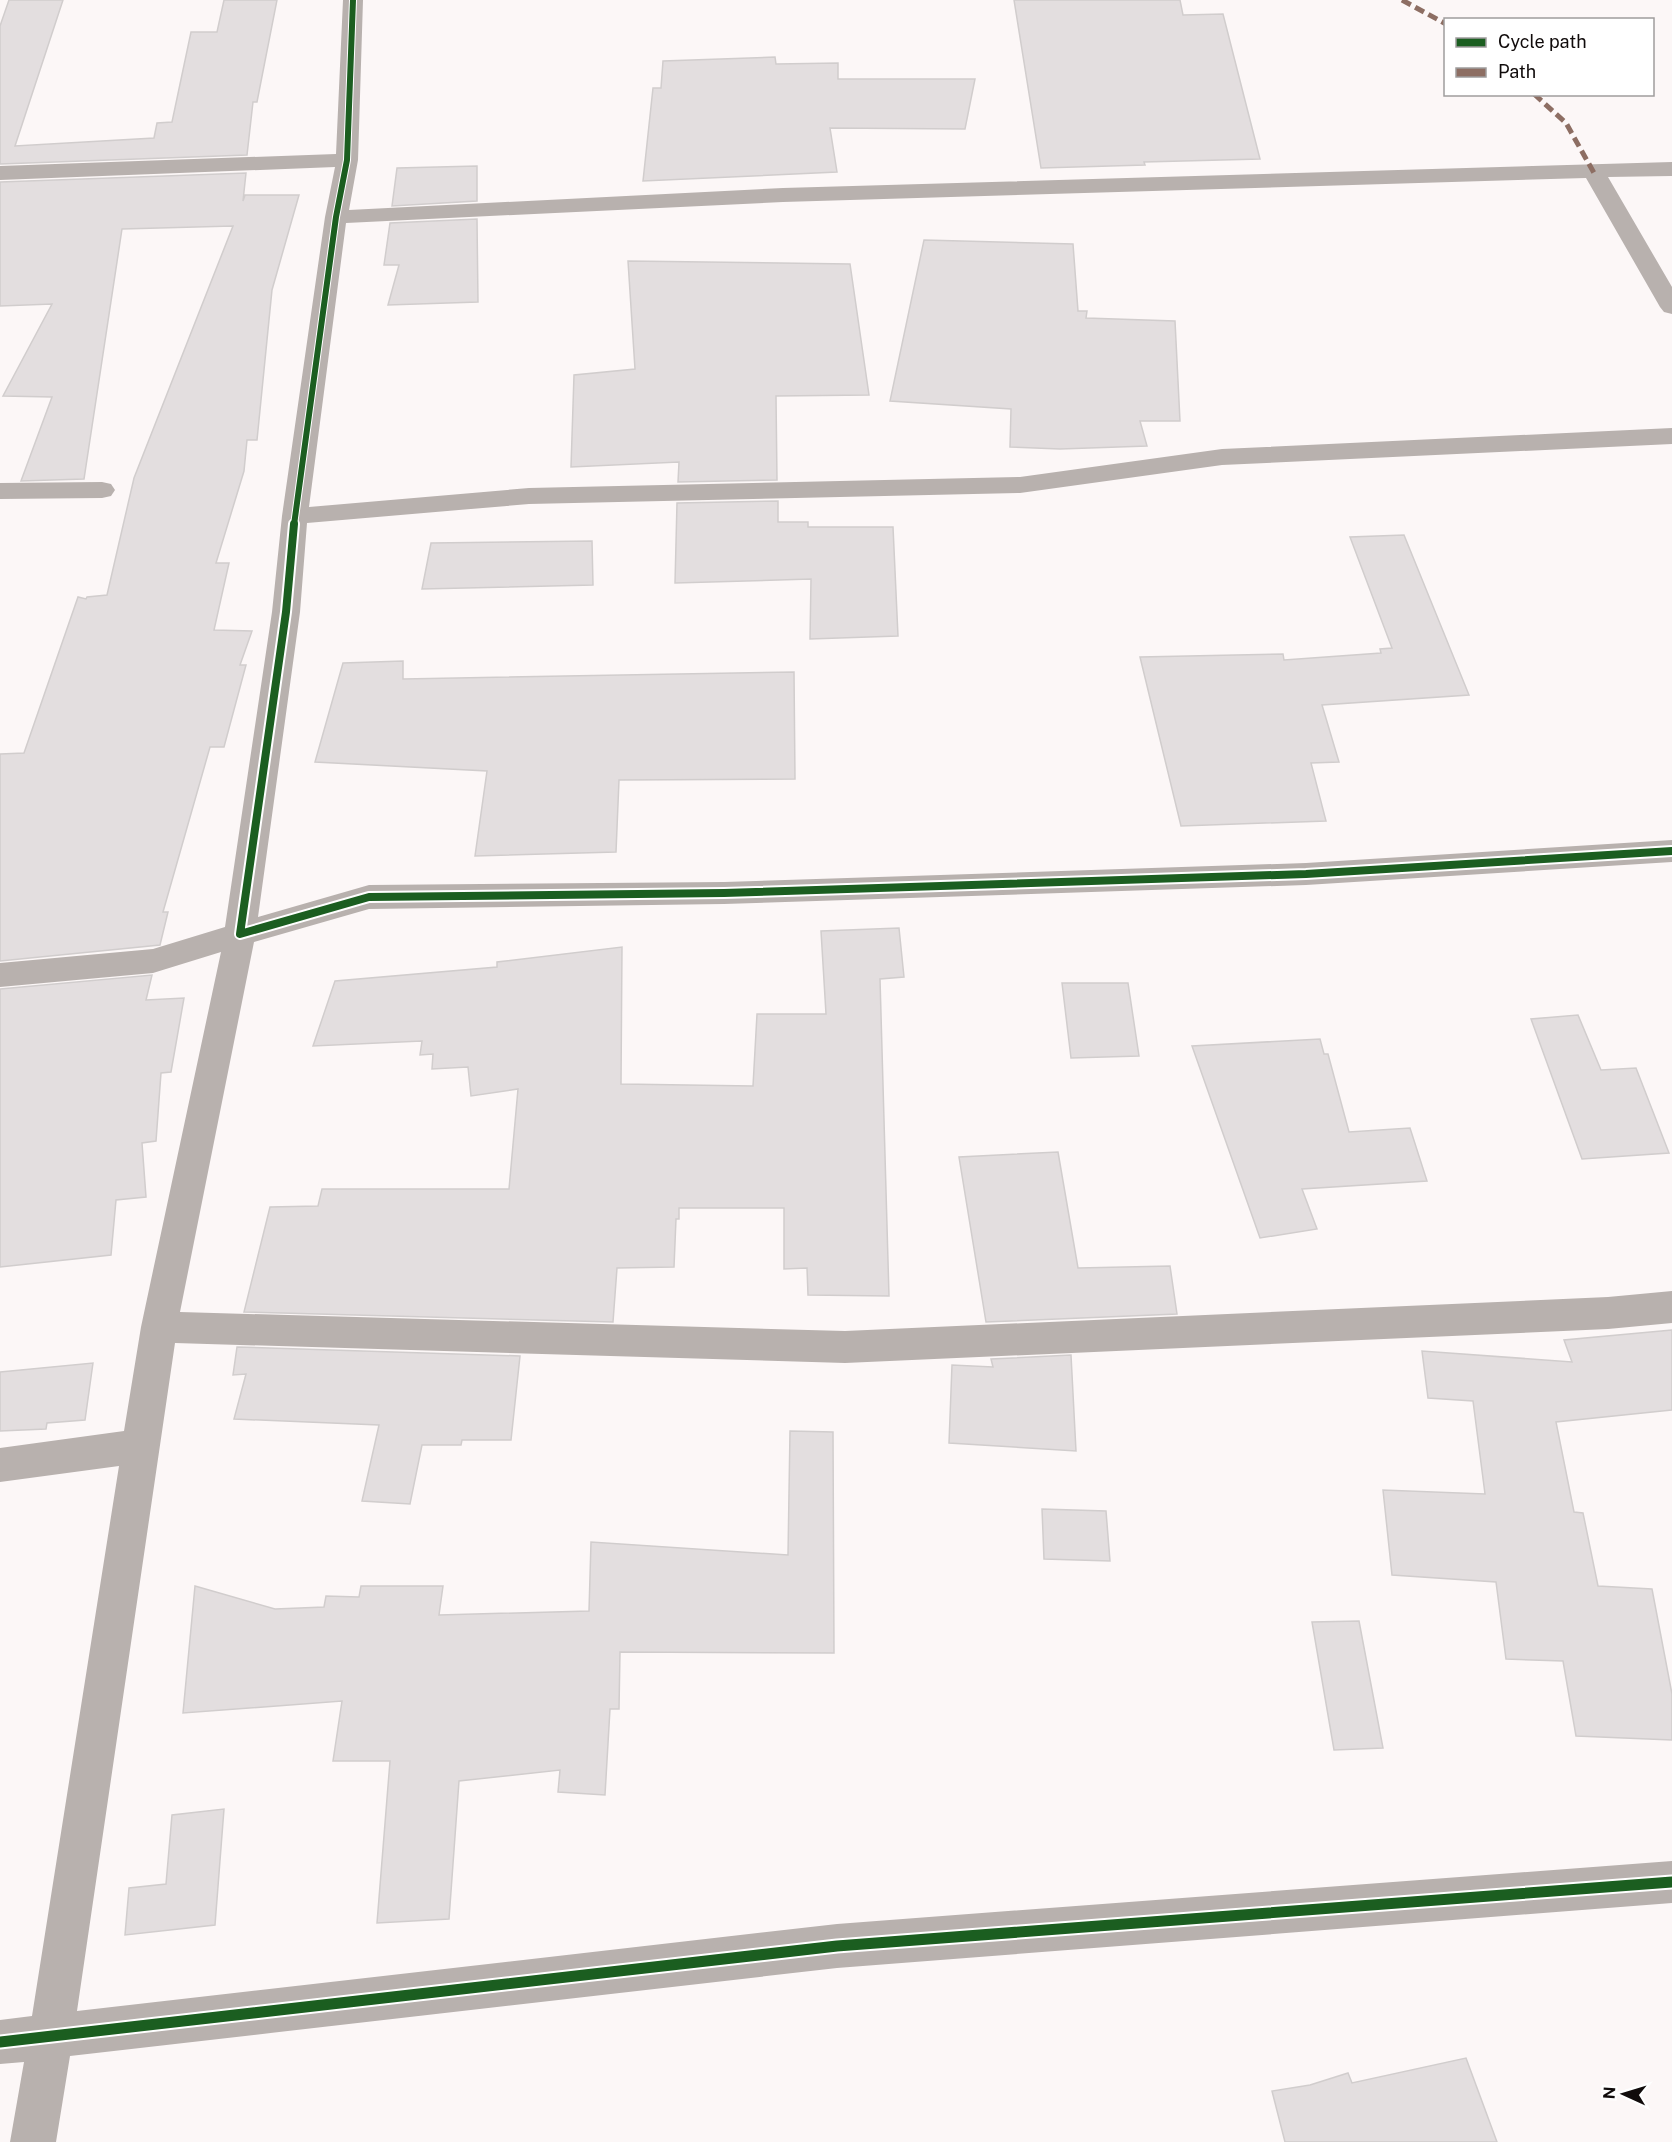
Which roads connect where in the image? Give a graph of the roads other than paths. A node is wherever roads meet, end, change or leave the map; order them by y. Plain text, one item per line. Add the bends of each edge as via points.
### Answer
1 (353, 0) edge
2 (347, 160) junction
3 (1672, 170) edge
4 (0, 173) edge
5 (1594, 173) junction
6 (336, 217) junction
7 (1672, 307) edge
8 (1672, 436) edge
9 (102, 490) dead end
10 (0, 491) edge
11 (295, 516) junction
12 (1672, 851) edge
13 (240, 934) junction
14 (0, 975) edge
15 (1672, 1307) edge
16 (159, 1327) junction
17 (142, 1446) junction
18 (0, 1465) edge
19 (1672, 1882) edge
20 (51, 2036) junction
21 (0, 2042) edge
22 (33, 2142) edge

1 - 2 street
2 - 4 street
2 - 6 street
3 - 5 street
5 - 6 street via 783,195
5 - 7 street
6 - 11 street
8 - 11 street via 1222,457 1020,485 529,496
9 - 10 street
11 - 13 street via 286,612
12 - 13 street via 1295,875 724,893 369,897
13 - 14 street via 153,961
13 - 16 street
15 - 16 street via 1596,1314 845,1347
16 - 17 street
17 - 18 street
17 - 20 street
19 - 20 street via 837,1946
20 - 21 street
20 - 22 street

